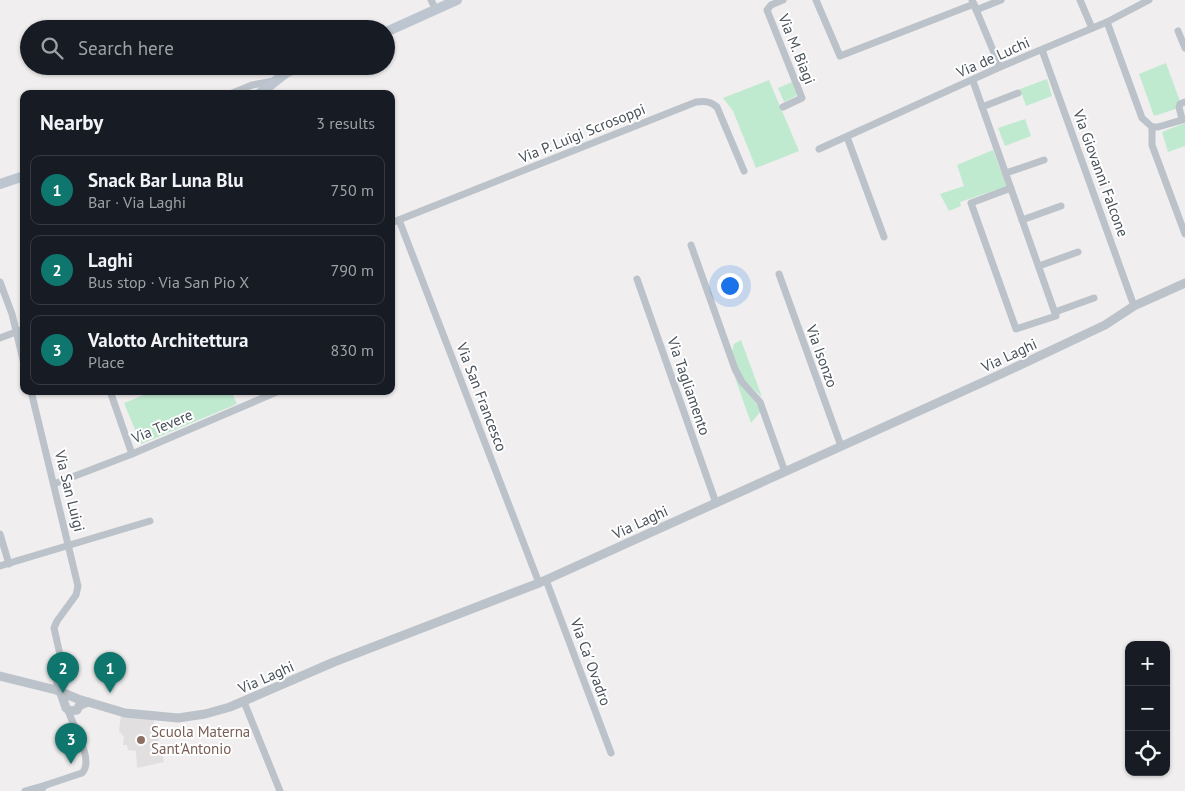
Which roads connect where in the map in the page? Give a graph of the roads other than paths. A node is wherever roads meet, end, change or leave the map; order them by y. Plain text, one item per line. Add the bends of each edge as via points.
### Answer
1 (457, 0) edge
2 (783, 0) edge
3 (816, 0) edge
4 (1001, 0) edge
5 (1080, 0) edge
6 (1149, 0) edge
7 (433, 5) edge
8 (974, 5) edge
9 (1107, 22) junction
10 (395, 27) edge
11 (1092, 28) junction
12 (1178, 32) dead end
13 (1185, 48) edge
14 (1042, 50) junction
15 (1000, 67) junction
16 (284, 75) edge
17 (973, 80) junction
18 (270, 87) edge
19 (241, 90) edge
20 (1018, 94) dead end
21 (1185, 102) edge
22 (783, 107) dead end
23 (982, 107) junction
24 (1184, 119) edge
25 (1152, 127) junction
26 (847, 137) junction
27 (820, 149) dead end
28 (1044, 160) dead end
29 (744, 171) dead end
30 (1006, 173) junction
31 (20, 177) edge
32 (0, 184) edge
33 (1011, 188) junction
34 (1060, 206) dead end
35 (399, 220) junction
36 (1022, 220) junction
37 (395, 222) edge
38 (1185, 234) edge
39 (884, 236) dead end
40 (691, 244) dead end
41 (1078, 252) dead end
42 (1038, 266) junction
43 (779, 274) dead end
44 (637, 279) dead end
45 (0, 282) edge
46 (1185, 283) edge
47 (1094, 298) dead end
48 (1134, 306) junction
49 (1055, 312) junction
50 (20, 330) edge
51 (16, 332) junction
52 (0, 338) edge
53 (20, 348) edge
54 (32, 395) edge
55 (111, 395) edge
56 (270, 395) edge
57 (841, 446) junction
58 (132, 454) junction
59 (785, 472) junction
60 (54, 484) junction
61 (716, 503) junction
62 (150, 521) dead end
63 (0, 534) edge
64 (70, 546) junction
65 (9, 564) junction
66 (0, 566) edge
67 (543, 582) junction
68 (0, 676) edge
69 (58, 692) junction
70 (244, 702) junction
71 (75, 704) junction
72 (611, 753) dead end
73 (44, 788) edge
74 (25, 791) edge
75 (280, 791) edge

1 - 7 main road
2 - 22 street, Via M. Biagi via 770,5 767,10 802,98
3 - 8 street via 840,56
4 - 8 street
5 - 11 street
6 - 9 street, Via de Luchi
7 - 10 main road
8 - 15 street
9 - 11 street, Via de Luchi
9 - 25 street via 1142,118
11 - 14 street, Via de Luchi
12 - 13 street
14 - 15 street, Via de Luchi
14 - 48 street, Via Giovanni Falcone
15 - 17 street, Via de Luchi
16 - 18 main road
17 - 23 street
17 - 26 street, Via de Luchi
18 - 19 street via 258,84
20 - 23 street
21 - 24 street via 1179,107
23 - 30 street
24 - 25 street
25 - 38 street via 1152,145
26 - 27 street, Via de Luchi
26 - 39 street
28 - 30 street
29 - 35 street, Via P. Luigi Scrosoppi via 717,107 711,102 696,102
30 - 33 street
31 - 32 main road
33 - 36 street
33 - 49 street via 972,203 1016,329 1056,316
34 - 36 street
35 - 37 street, Via P. Luigi Scrosoppi
35 - 67 street, Via San Francesco
36 - 42 street
40 - 59 street via 735,369 760,402
41 - 42 street
42 - 49 street
43 - 57 street, Via Isonzo
44 - 61 street, Via Tagliamento
45 - 51 street
46 - 48 street, Via Laghi
47 - 49 street
48 - 57 street, Via Laghi via 1105,325
50 - 51 street
51 - 52 street
51 - 53 street
54 - 60 street, Via San Luigi
55 - 58 street
56 - 58 street, Via Tevere
57 - 59 street, Via Laghi
58 - 60 street, Via Tevere
59 - 61 street, Via Laghi
60 - 64 street, Via San Luigi
61 - 67 street, Via Laghi
62 - 64 street, Via San Luigi
63 - 65 street
64 - 65 street
64 - 69 street via 78,586 76,595 54,628 62,659
65 - 66 street
67 - 70 street, Via Laghi via 334,662
67 - 72 street, Via Ca' Ovadro
68 - 69 street, Via Laghi
69 - 71 street, Via Laghi
70 - 71 street, Via Laghi via 206,714 178,718
70 - 75 street
71 - 73 street via 71,720 78,732 86,769
73 - 74 street

